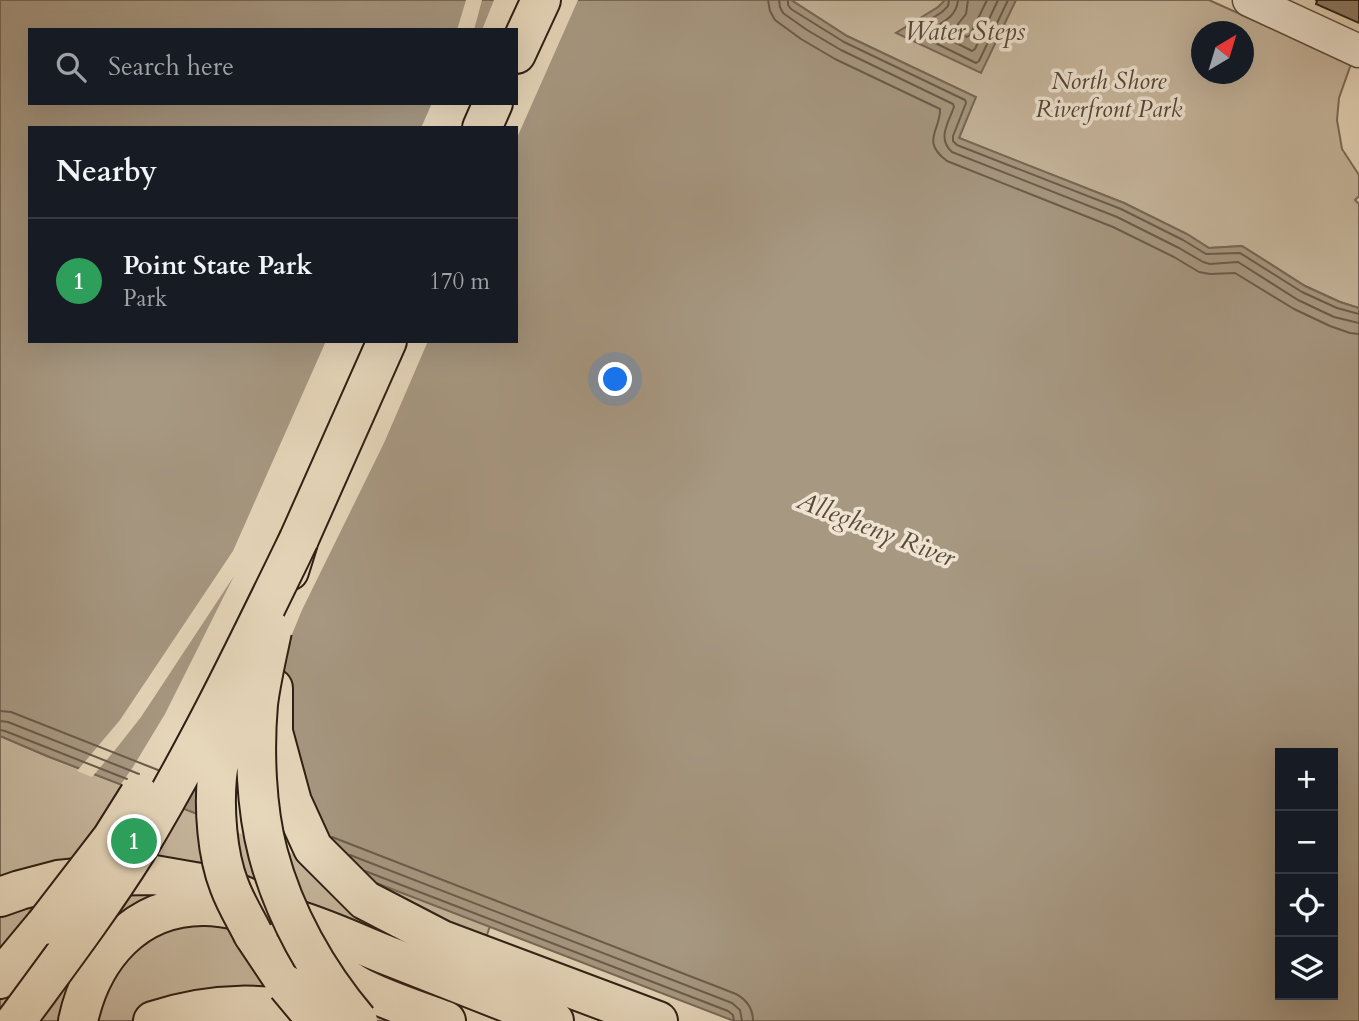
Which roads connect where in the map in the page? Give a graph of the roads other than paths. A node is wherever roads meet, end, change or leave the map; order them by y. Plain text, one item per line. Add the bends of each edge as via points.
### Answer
1 (540, 0) edge
2 (1249, 0) edge
3 (518, 49) edge
4 (1359, 51) edge
5 (493, 105) edge
6 (484, 126) edge
7 (386, 343) edge
8 (298, 538) junction
9 (272, 631) junction
10 (245, 680) junction
11 (0, 897) edge
12 (298, 920) junction
13 (0, 979) edge
14 (16, 1021) edge
15 (78, 1021) edge
16 (152, 1021) edge
17 (317, 1021) edge
18 (356, 1021) edge
19 (446, 1021) edge
20 (554, 1021) edge
21 (658, 1021) edge

1 - 3 main road
2 - 4 street
5 - 6 main road
7 - 8 main road
8 - 9 main road, bridge
8 - 10 main road, bridge via 264,618
8 - 13 main road, bridge via 112,838
8 - 14 main road, bridge via 198,742 135,851
9 - 18 main road, bridge via 257,731 257,790 268,852 309,952
9 - 21 main road, bridge via 273,733 292,802 313,848 365,900 442,940
10 - 17 main road, bridge via 217,776 222,860 253,934
10 - 19 main road, bridge via 243,786 262,869 277,900 316,954 337,972 359,987
11 - 12 main road via 58,880 154,875 223,887
12 - 15 main road via 206,906 159,913 128,932 100,964
12 - 20 main road
16 - 18 main road via 238,1004 289,1007

